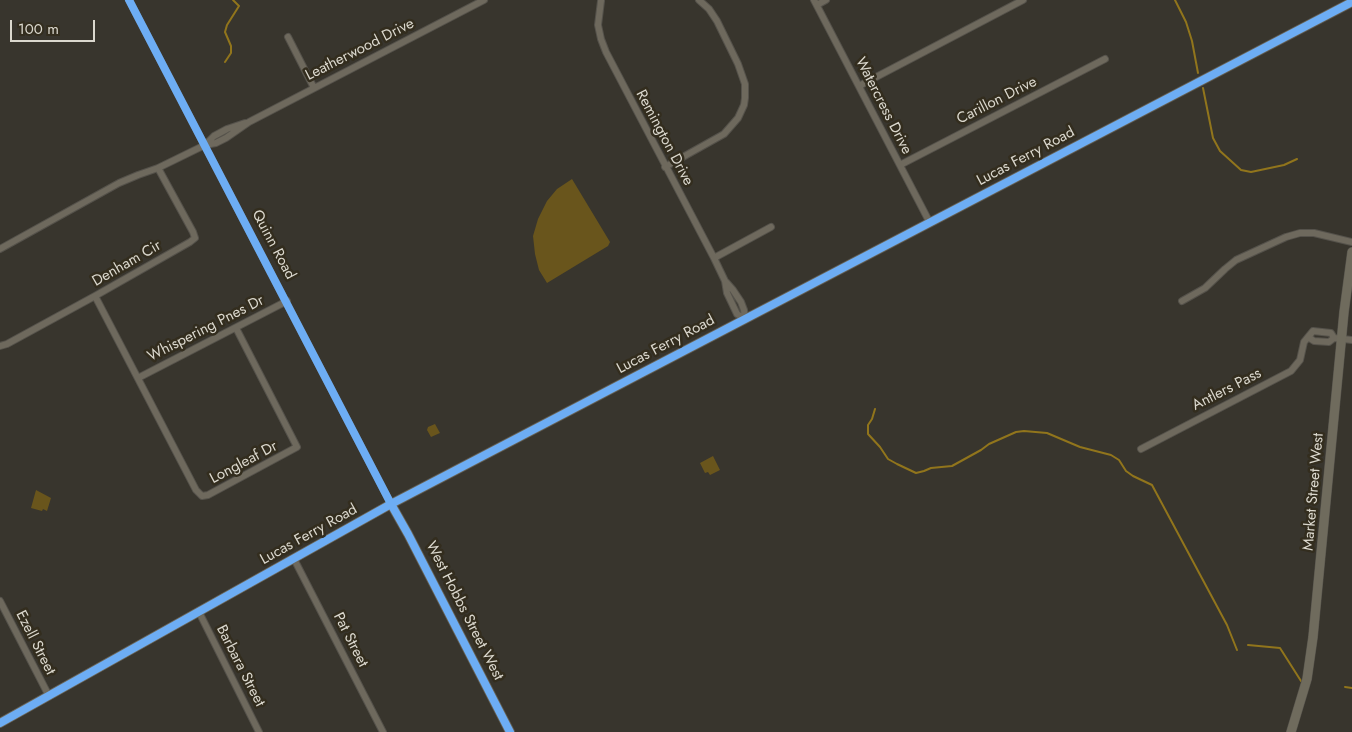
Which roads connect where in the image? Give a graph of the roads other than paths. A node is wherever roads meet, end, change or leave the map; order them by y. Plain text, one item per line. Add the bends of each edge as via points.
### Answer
1 (129, 0) edge
2 (484, 0) edge
3 (601, 0) edge
4 (606, 0) edge
5 (699, 0) edge
6 (826, 0) edge
7 (1023, 0) edge
8 (816, 2) edge
9 (1352, 2) edge
10 (288, 37) dead end
11 (1105, 59) dead end
12 (858, 86) junction
13 (314, 88) junction
14 (205, 145) junction
15 (900, 165) junction
16 (665, 167) junction
17 (158, 168) junction
18 (930, 223) junction
19 (771, 227) dead end
20 (1352, 242) edge
21 (0, 249) edge
22 (1352, 252) edge
23 (714, 258) junction
24 (95, 296) junction
25 (1182, 301) dead end
26 (287, 302) junction
27 (745, 319) junction
28 (236, 328) junction
29 (1338, 339) junction
30 (1352, 340) edge
31 (0, 346) edge
32 (138, 378) junction
33 (1141, 448) dead end
34 (391, 504) junction
35 (294, 559) junction
36 (0, 601) edge
37 (198, 612) junction
38 (48, 696) junction
39 (0, 724) edge
40 (259, 732) edge
41 (383, 732) edge
42 (510, 732) edge
43 (1291, 732) edge

1 - 14 street, Quinn Road
2 - 13 street, Leatherwood Drive
3 - 4 street
3 - 16 street, Remington Drive via 598,17 601,39
5 - 16 street via 709,9 738,64 745,84 744,105 724,134
6 - 8 street
7 - 12 street
8 - 12 street, Watercress Drive
9 - 18 street, Lucas Ferry Road
10 - 13 street
11 - 15 street, Carillon Drive
12 - 15 street, Watercress Drive
13 - 14 street, Leatherwood Drive via 249,122 226,138
14 - 17 street
14 - 26 street, Quinn Road
15 - 18 street, Watercress Drive
16 - 23 street, Remington Drive
17 - 21 street via 119,183
17 - 24 street, Denham Cir via 195,238
18 - 27 street, Lucas Ferry Road
19 - 23 street
20 - 25 street via 1314,233 1286,237 1236,260 1205,288
22 - 29 street, Market Street West
23 - 27 street, Remington Drive via 725,281 741,302
24 - 31 street, Denham Cir
24 - 32 street, Longleaf Dr
26 - 28 street, Whispering Pnes Dr
26 - 34 street, Quinn Road
27 - 34 street, Lucas Ferry Road
28 - 32 street, Whispering Pnes Dr
28 - 32 street, Longleaf Dr via 297,447 208,495 202,496 196,490
29 - 30 street
29 - 33 street, Antlers Pass via 1329,342 1308,337 1300,360 1291,371
29 - 43 street, Market Street West via 1314,637 1307,679
34 - 35 street, Lucas Ferry Road
34 - 42 street, West Hobbs Street West
35 - 37 street, Lucas Ferry Road
35 - 41 street, Pat Street
36 - 38 street, Ezell Street
37 - 38 street, Lucas Ferry Road
37 - 40 street, Barbara Street
38 - 39 street, Lucas Ferry Road

